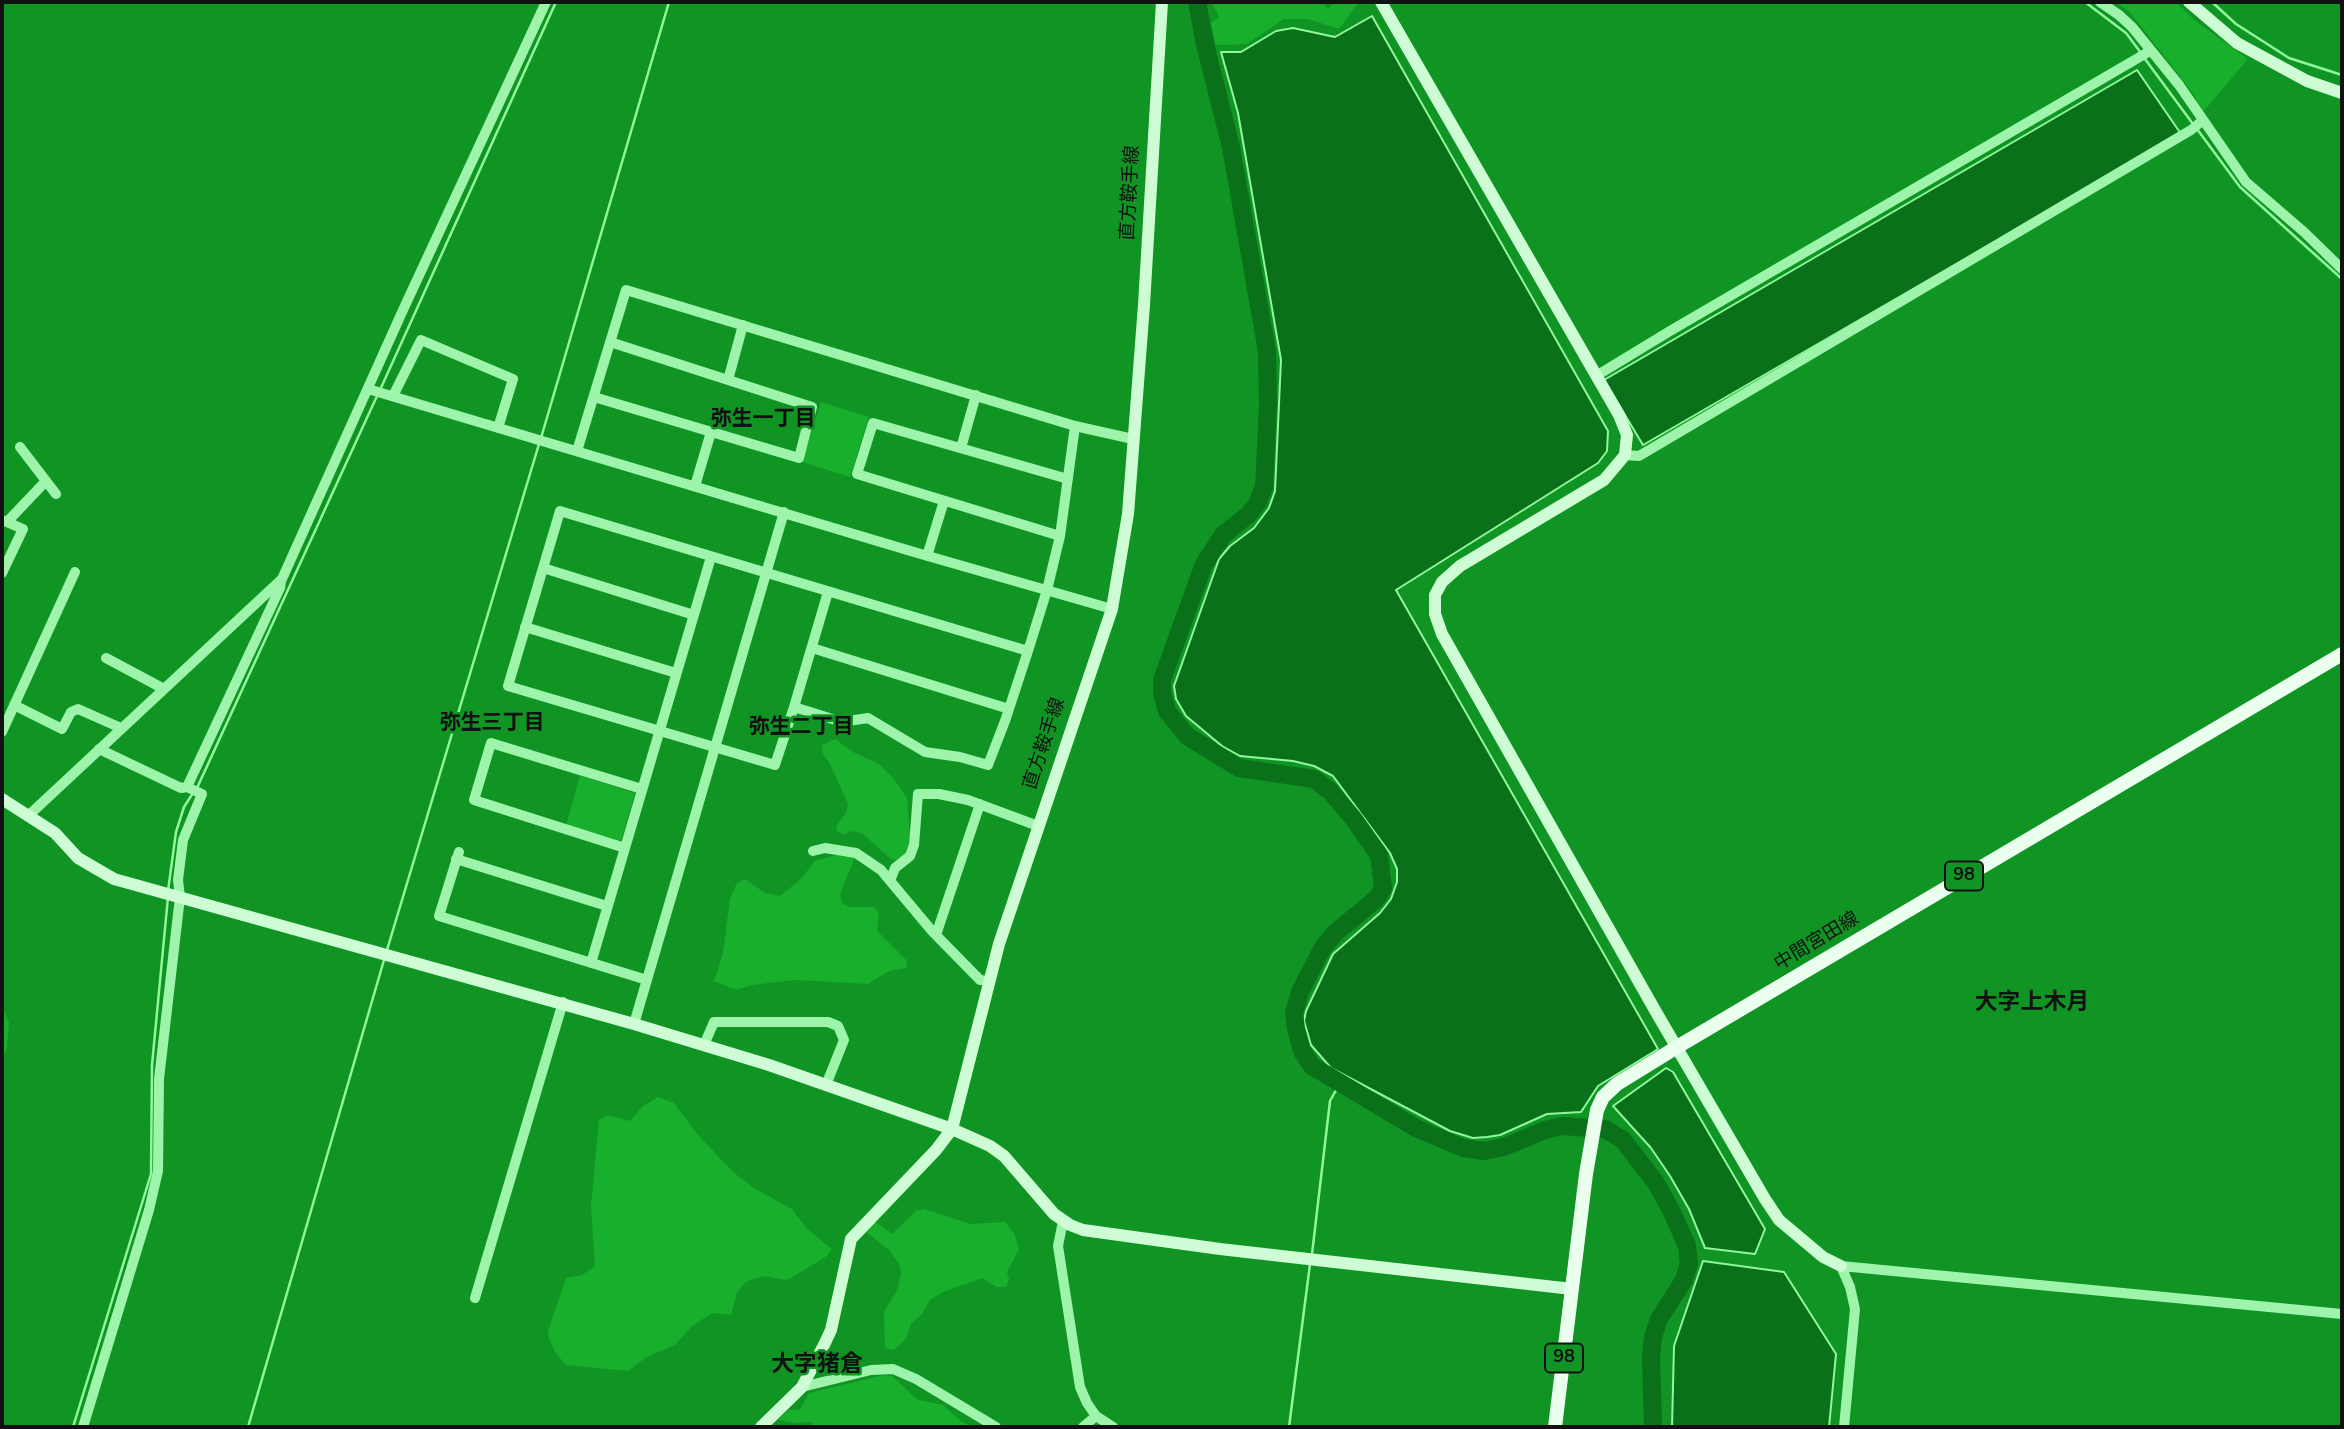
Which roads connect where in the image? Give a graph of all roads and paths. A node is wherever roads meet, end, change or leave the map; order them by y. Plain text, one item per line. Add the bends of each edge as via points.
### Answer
1 (546, 2) edge
2 (1162, 2) edge
3 (1381, 2) edge
4 (2100, 2) edge
5 (2189, 2) edge
6 (2150, 51) junction
7 (2342, 93) edge
8 (2202, 121) junction
9 (2342, 269) edge
10 (743, 325) junction
11 (610, 342) junction
12 (1596, 376) junction
13 (728, 380) junction
14 (368, 388) junction
15 (976, 395) junction
16 (393, 396) junction
17 (594, 397) junction
18 (1075, 426) junction
19 (498, 428) junction
20 (711, 432) junction
21 (1133, 439) junction
22 (20, 447) dead end
23 (961, 449) junction
24 (577, 452) junction
25 (1625, 455) junction
26 (1068, 479) junction
27 (45, 482) junction
28 (695, 486) junction
29 (57, 494) dead end
30 (944, 500) junction
31 (784, 512) junction
32 (4, 521) edge
33 (1060, 536) junction
34 (927, 556) junction
35 (711, 557) junction
36 (543, 568) junction
37 (75, 572) dead end
38 (2, 573) edge
39 (767, 573) junction
40 (282, 579) junction
41 (1047, 590) junction
42 (828, 592) junction
43 (1112, 609) junction
44 (694, 615) junction
45 (525, 628) junction
46 (812, 648) junction
47 (1028, 651) junction
48 (2342, 654) edge
49 (106, 658) dead end
50 (676, 673) junction
51 (164, 689) junction
52 (14, 705) junction
53 (794, 707) junction
54 (1009, 709) junction
55 (121, 728) junction
56 (659, 730) junction
57 (2, 733) edge
58 (717, 747) junction
59 (99, 749) junction
60 (187, 787) junction
61 (642, 789) junction
62 (2, 799) edge
63 (981, 804) junction
64 (28, 816) junction
65 (1038, 826) junction
66 (625, 848) junction
67 (813, 851) dead end
68 (890, 881) junction
69 (180, 897) junction
70 (607, 906) junction
71 (936, 935) junction
72 (591, 963) junction
73 (647, 980) junction
74 (990, 981) junction
75 (563, 1002) junction
76 (634, 1024) junction
77 (704, 1045) junction
78 (1677, 1046) junction
79 (826, 1086) junction
80 (952, 1129) junction
81 (1063, 1221) junction
82 (1841, 1266) junction
83 (1572, 1289) junction
84 (475, 1298) dead end
85 (2342, 1314) edge
86 (802, 1387) junction
87 (1096, 1416) junction
88 (83, 1427) edge
89 (761, 1427) edge
90 (996, 1427) edge
91 (1083, 1427) edge
92 (1113, 1427) edge
93 (1555, 1427) edge
94 (1844, 1427) edge

1 - 14 street
2 - 21 street, 直方鞍手線
3 - 12 street
4 - 6 street via 2126,21
5 - 7 street via 2237,43
6 - 8 street
6 - 12 street
8 - 9 street via 2246,182
8 - 25 street via 1639,456
10 - 11 street via 626,290
10 - 13 street
10 - 15 street
11 - 13 street
11 - 17 street
12 - 25 street via 1627,435
13 - 20 street via 812,407 799,458
14 - 16 street
14 - 40 street
15 - 18 street
15 - 23 street
16 - 19 street
16 - 19 street via 421,340 513,379
17 - 20 street
17 - 24 street
18 - 21 street
18 - 26 street
19 - 24 street
20 - 28 street
21 - 43 street, 直方鞍手線 via 1128,514
22 - 27 street
23 - 26 street
23 - 30 street via 873,423 857,474
24 - 28 street
25 - 78 street via 1604,480 1460,566 1435,595 1435,614 1481,705
26 - 33 street
27 - 29 street
27 - 32 street
28 - 31 street
30 - 33 street
30 - 34 street
31 - 34 street
31 - 39 street
32 - 38 street via 23,529
33 - 41 street
34 - 41 street
35 - 36 street via 560,511
35 - 39 street
35 - 44 street
36 - 44 street
36 - 45 street
37 - 52 street
39 - 42 street
39 - 58 street
40 - 51 street
40 - 60 street
41 - 43 street
41 - 47 street
42 - 46 street
42 - 47 street
43 - 65 street, 直方鞍手線
44 - 50 street
45 - 50 street
45 - 56 street via 508,686
46 - 53 street
46 - 54 street
47 - 54 street
48 - 78 main road, 中間宮田線 / 98
49 - 51 street
50 - 56 street
51 - 55 street
52 - 55 street via 62,729 71,712 78,709
52 - 57 street
53 - 54 street via 842,722 868,718 925,752 988,765
53 - 58 street via 775,765
55 - 59 street
56 - 58 street
56 - 61 street
58 - 73 street
59 - 60 street
59 - 64 street
60 - 69 street via 202,794 183,840
61 - 66 street
61 - 66 street via 491,743 477,788 474,800
62 - 64 street
63 - 65 street
63 - 68 street via 918,794 914,845
63 - 71 street
64 - 69 street via 55,834 78,858 114,879
65 - 74 street, 直方鞍手線
66 - 70 street
67 - 68 street via 825,848 856,853
68 - 71 street
69 - 75 street
69 - 88 street via 159,1079 158,1171
70 - 72 street
70 - 72 street via 457,856 439,916
71 - 74 street via 981,980
72 - 73 street
73 - 76 street
74 - 80 street, 直方鞍手線
75 - 76 street
75 - 84 street
76 - 77 street
77 - 79 street
77 - 79 street via 714,1022 828,1022 838,1026 844,1040
78 - 82 street via 1779,1220
78 - 83 main road, 中間宮田線 / 98 via 1617,1084 1597,1110
79 - 80 street
80 - 81 street via 1004,1156
80 - 86 street, 直方鞍手線 via 851,1239 831,1330
81 - 83 street via 1083,1230
81 - 87 street via 1058,1246 1080,1387
82 - 85 street
82 - 94 street via 1855,1309
83 - 93 main road, 中間宮田線 / 98
86 - 89 street, 直方鞍手線
86 - 90 street via 893,1369
87 - 91 street
87 - 92 street

